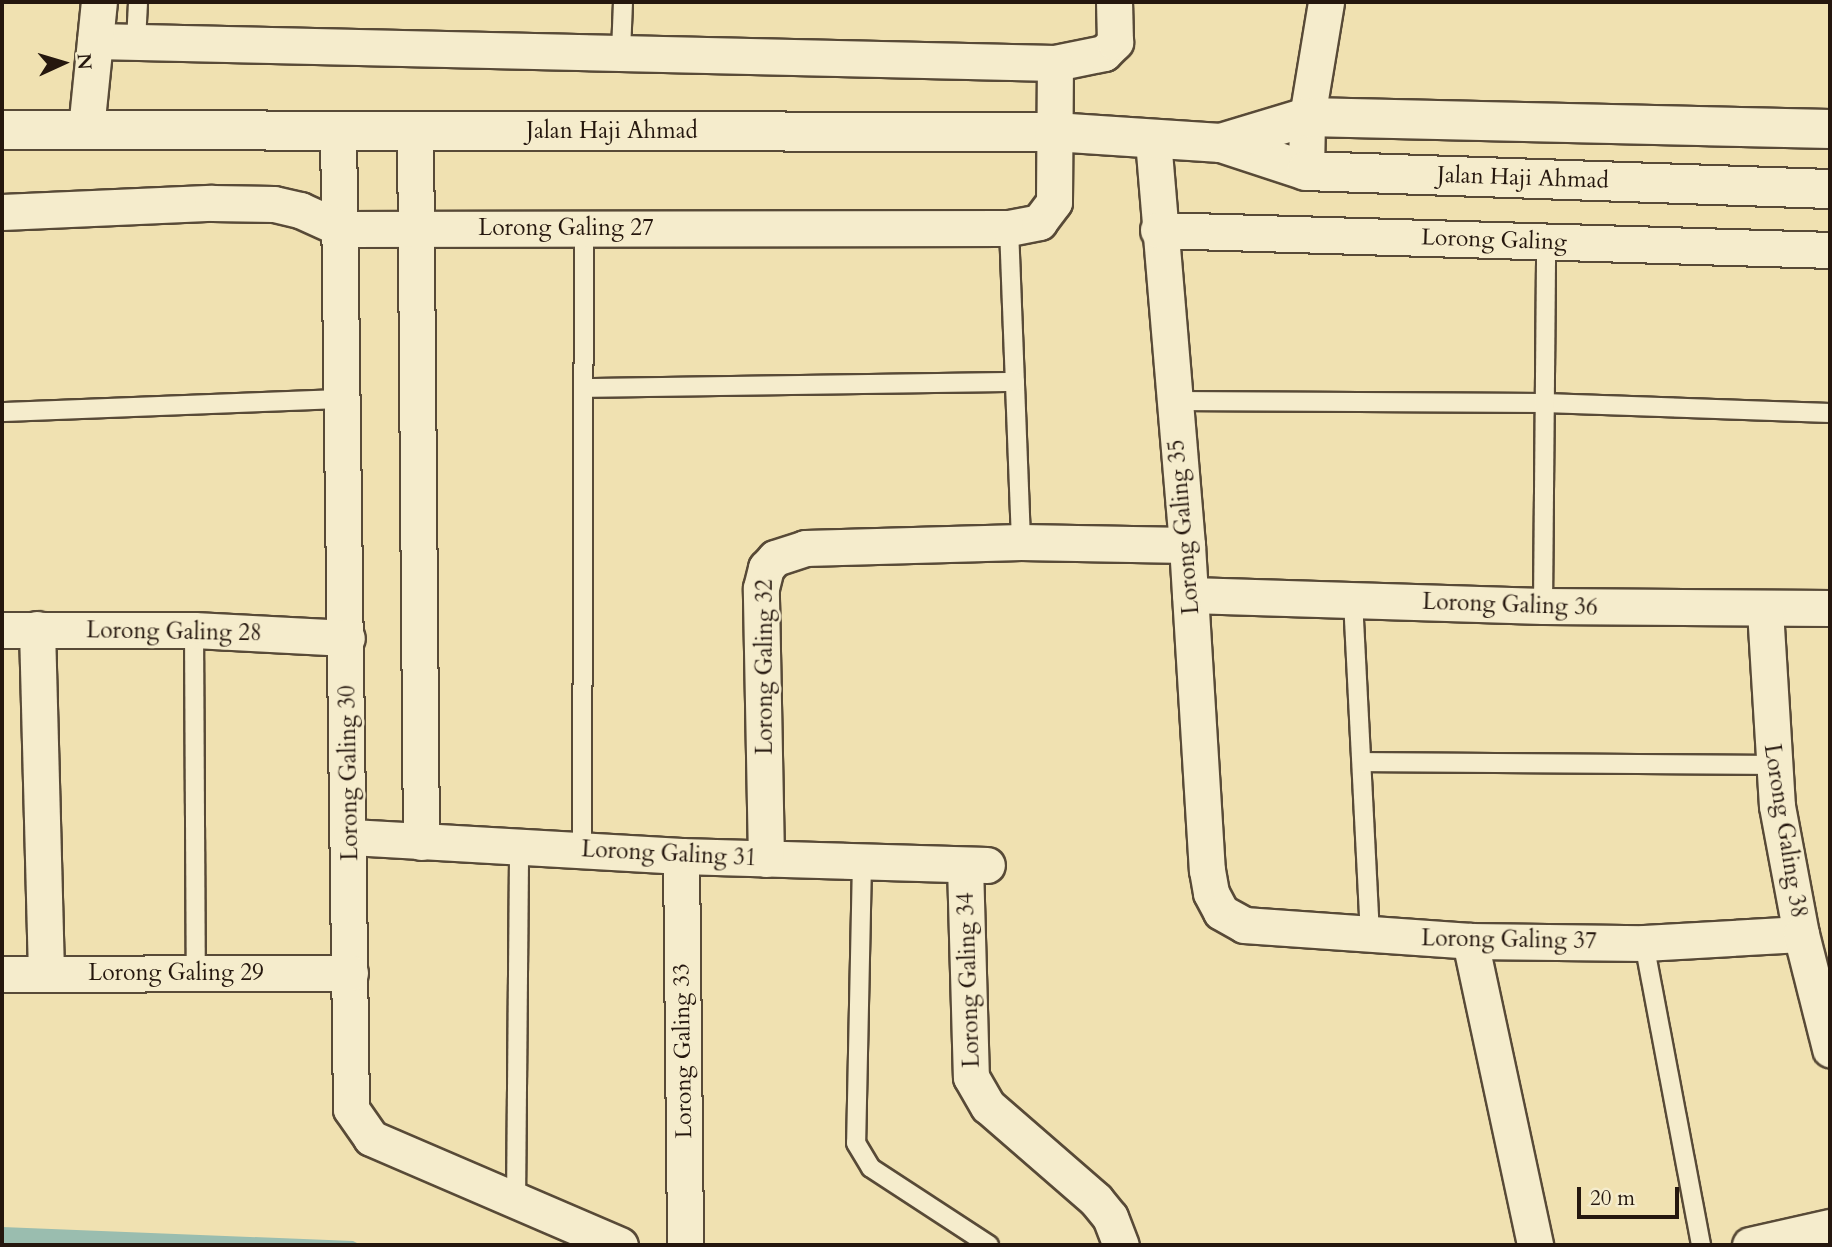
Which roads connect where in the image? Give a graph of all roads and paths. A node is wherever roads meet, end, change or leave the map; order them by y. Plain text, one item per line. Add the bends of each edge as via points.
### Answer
1 (99, 2) edge
2 (138, 2) edge
3 (623, 2) edge
4 (1114, 2) edge
5 (1326, 2) edge
6 (95, 41) junction
7 (136, 41) junction
8 (621, 51) junction
9 (1055, 63) junction
10 (1307, 117) junction
11 (86, 128) junction
12 (1830, 129) edge
13 (2, 130) edge
14 (338, 130) junction
15 (415, 130) junction
16 (1054, 132) junction
17 (1153, 140) junction
18 (1221, 143) junction
19 (1306, 171) junction
20 (1830, 189) edge
21 (2, 212) edge
22 (415, 227) junction
23 (342, 229) junction
24 (584, 229) junction
25 (1009, 229) junction
26 (1158, 230) junction
27 (1546, 242) junction
28 (1830, 250) edge
29 (1015, 382) junction
30 (585, 388) junction
31 (344, 399) junction
32 (1173, 401) junction
33 (1544, 403) junction
34 (2, 412) edge
35 (1830, 413) edge
36 (1021, 542) junction
37 (1187, 545) junction
38 (1190, 594) junction
39 (1353, 600) junction
40 (1543, 606) junction
41 (1830, 608) edge
42 (1765, 610) junction
43 (37, 629) junction
44 (2, 630) edge
45 (194, 630) junction
46 (347, 638) junction
47 (1362, 762) junction
48 (1772, 765) junction
49 (351, 838) junction
50 (421, 842) junction
51 (519, 847) junction
52 (582, 850) junction
53 (681, 856) junction
54 (766, 859) junction
55 (862, 862) junction
56 (976, 865) joint
57 (1221, 912) joint
58 (1801, 934) junction
59 (1370, 935) junction
60 (1470, 941) junction
61 (1644, 943) junction
62 (196, 973) junction
63 (350, 973) junction
64 (2, 974) edge
65 (46, 974) junction
66 (1830, 1046) edge
67 (516, 1203) junction
68 (1830, 1227) edge
69 (620, 1245) edge
70 (685, 1245) edge
71 (989, 1245) edge
72 (1121, 1245) edge
73 (1535, 1245) edge
74 (1701, 1245) edge
75 (1750, 1245) edge

1 - 6 street
2 - 7 lane
3 - 8 lane
4 - 9 street via 1115,42 1104,53
5 - 10 street
6 - 7 street
6 - 11 street
7 - 8 street
8 - 9 street
9 - 16 street, Lorong Galing 27
10 - 12 street, Jalan Haji Ahmad
10 - 18 street, Jalan Haji Ahmad
10 - 19 street
11 - 13 street, Jalan Haji Ahmad
11 - 14 street, Jalan Haji Ahmad
14 - 15 street, Jalan Haji Ahmad
14 - 23 street, Lorong Galing 30
15 - 16 street, Jalan Haji Ahmad
15 - 22 street
16 - 17 street, Jalan Haji Ahmad
16 - 25 street, Lorong Galing 27 via 1054,202 1039,222
17 - 18 street, Jalan Haji Ahmad
17 - 26 street, Lorong Galing 35
18 - 19 street, Jalan Haji Ahmad
19 - 20 street, Jalan Haji Ahmad
21 - 23 street, Lorong Galing 27 via 274,204
22 - 23 street, Lorong Galing 27
22 - 24 street, Lorong Galing 27
22 - 50 street
23 - 31 street, Lorong Galing 30
24 - 25 street, Lorong Galing 27
24 - 30 lane
25 - 29 lane
26 - 27 street, Lorong Galing
26 - 32 street, Lorong Galing 35
27 - 28 street, Lorong Galing
27 - 33 lane
29 - 30 lane
29 - 36 lane
30 - 52 lane
31 - 34 lane
31 - 46 street, Lorong Galing 30
32 - 33 lane
32 - 37 street, Lorong Galing 35
33 - 35 lane
33 - 40 lane
36 - 37 street, Lorong Galing 32
36 - 54 street, Lorong Galing 32 via 805,548 788,551 766,568 761,588
37 - 38 street, Lorong Galing 35
38 - 39 street, Lorong Galing 36
38 - 57 street, Lorong Galing 35 via 1207,870
39 - 40 street, Lorong Galing 36
39 - 47 lane
40 - 42 street, Lorong Galing 36
41 - 42 street, Lorong Galing 36
42 - 48 street, Lorong Galing 38
43 - 44 street, Lorong Galing 28
43 - 45 street, Lorong Galing 28
43 - 65 street
45 - 46 street, Lorong Galing 28
45 - 62 lane
46 - 49 street, Lorong Galing 30
47 - 48 lane
47 - 59 lane
48 - 58 street, Lorong Galing 38
49 - 50 street, Lorong Galing 31
49 - 63 street, Lorong Galing 30
50 - 51 street, Lorong Galing 31
51 - 52 street, Lorong Galing 31
51 - 67 lane
52 - 53 street, Lorong Galing 31
53 - 54 street, Lorong Galing 31
53 - 70 street, Lorong Galing 33
54 - 55 street, Lorong Galing 31
55 - 56 street, Lorong Galing 31
55 - 71 lane via 856,1143 871,1168
56 - 72 street, Lorong Galing 34 via 971,1077 988,1106 1096,1200 1110,1217
57 - 59 street, Lorong Galing 37 via 1244,925
58 - 61 street, Lorong Galing 37
58 - 66 street, Lorong Galing 38
59 - 60 street, Lorong Galing 37
60 - 61 street, Lorong Galing 37
60 - 73 street
61 - 74 lane
62 - 63 street, Lorong Galing 29
62 - 65 street, Lorong Galing 29
63 - 67 street, Lorong Galing 30 via 349,1080 351,1109 359,1125 370,1139
64 - 65 street, Lorong Galing 29
67 - 69 street, Lorong Galing 30
68 - 75 street

